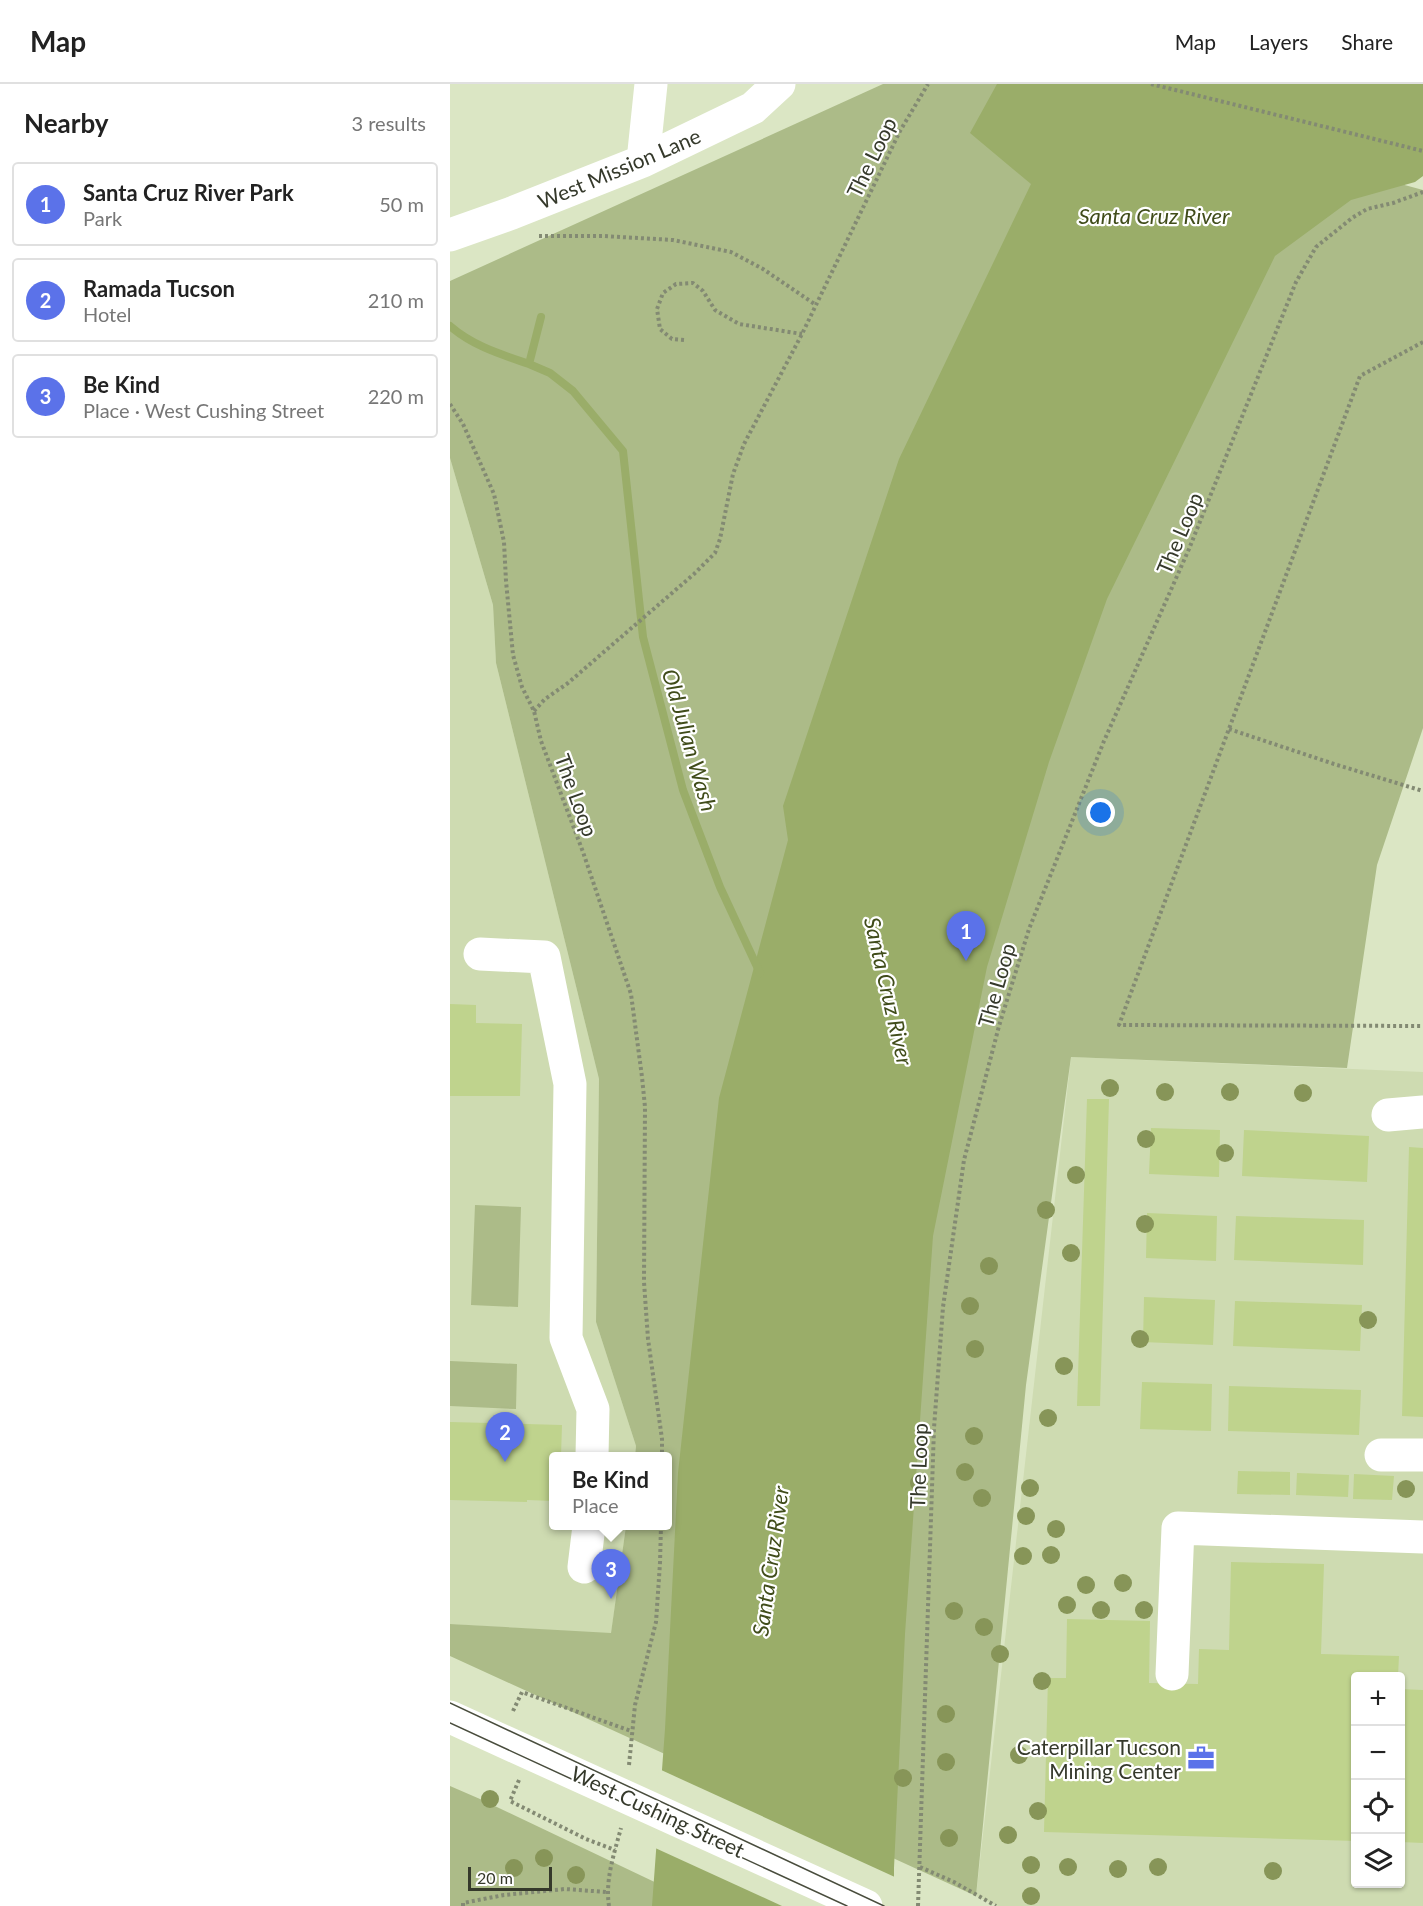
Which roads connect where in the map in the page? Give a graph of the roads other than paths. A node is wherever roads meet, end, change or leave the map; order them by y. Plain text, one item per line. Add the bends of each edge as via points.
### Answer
1 (651, 84) edge
2 (779, 84) edge
3 (643, 161) junction
4 (450, 235) edge
5 (480, 954) dead end
6 (1423, 1112) edge
7 (1388, 1115) dead end
8 (592, 1452) edge
9 (1381, 1455) dead end
10 (1423, 1455) edge
11 (589, 1530) edge
12 (1423, 1537) edge
13 (584, 1567) dead end
14 (1172, 1674) dead end
15 (450, 1717) edge
16 (866, 1906) edge

1 - 3 street
2 - 3 street, West Mission Lane via 753,108
3 - 4 street, West Mission Lane
5 - 8 street via 544,957 570,1084 566,1338 593,1409
6 - 7 street
9 - 10 street
11 - 13 street
12 - 14 street via 1178,1527
15 - 16 street, West Cushing Street

